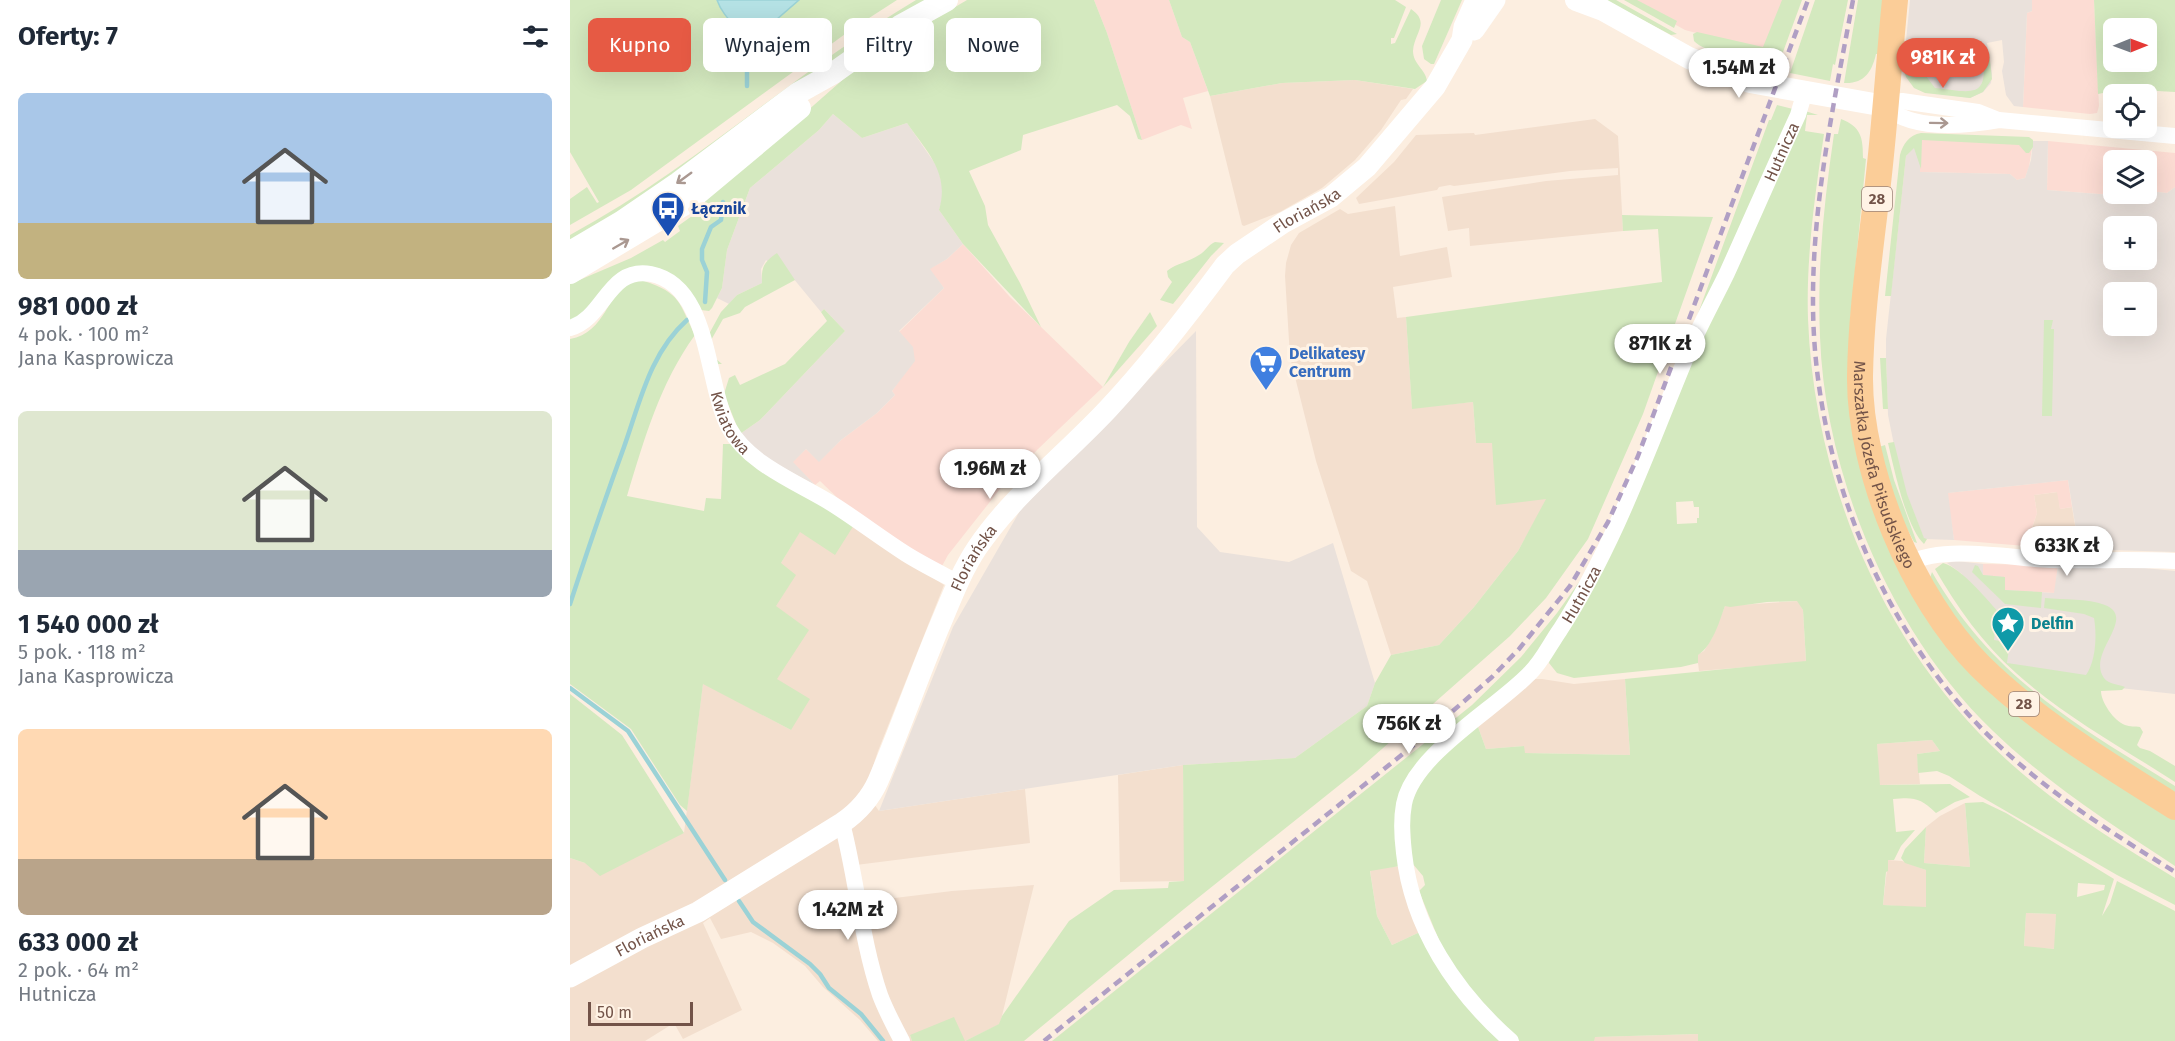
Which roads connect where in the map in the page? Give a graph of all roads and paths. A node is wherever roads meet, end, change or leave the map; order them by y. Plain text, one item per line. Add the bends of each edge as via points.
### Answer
1 (947, 0) edge
2 (1476, 0) edge
3 (1495, 0) edge
4 (1576, 0) edge
5 (1895, 0) edge
6 (1598, 5) edge
7 (1462, 40) junction
8 (832, 75) junction
9 (1804, 91) junction
10 (1885, 106) junction
11 (2175, 136) edge
12 (570, 252) edge
13 (570, 273) edge
14 (570, 328) edge
15 (2175, 561) edge
16 (1909, 563) junction
17 (957, 582) junction
18 (2175, 807) edge
19 (842, 823) junction
20 (570, 977) edge
21 (902, 1041) edge
22 (1511, 1041) edge

1 - 8 main road via 878,40
2 - 7 street, Floriańska
3 - 7 street, Floriańska
4 - 6 main road
5 - 10 main road, Marszałka Józefa Piłsudskiego / 28
6 - 9 main road via 1715,69 1750,82
7 - 17 street, Floriańska via 1435,87 1367,167 1331,197 1283,223 1225,265 1114,402 992,527
8 -> 12 main road via 798,93 678,183
13 -> 8 main road via 707,188 820,91
9 - 10 main road
9 - 22 street, Hutnicza via 1798,115 1686,358 1619,521 1583,593 1536,667 1425,763 1406,796 1402,820 1405,863 1420,918 1454,980 1490,1023
10 - 11 street via 1902,101 1978,112 1999,120
10 - 16 main road, Marszałka Józefa Piłsudskiego / 28 via 1860,378 1872,466
14 - 17 street, Kwiatowa via 592,316 623,278 650,274 669,281 683,292 693,309 729,428 744,448 773,470
15 - 16 street via 2050,560 1957,554 1932,555
16 - 18 main road, Marszałka Józefa Piłsudskiego / 28 via 1948,627 1979,665 2035,714
17 - 19 street, Floriańska via 878,781 861,807
19 - 20 street, Floriańska via 698,912
19 - 21 street via 869,956 880,994

